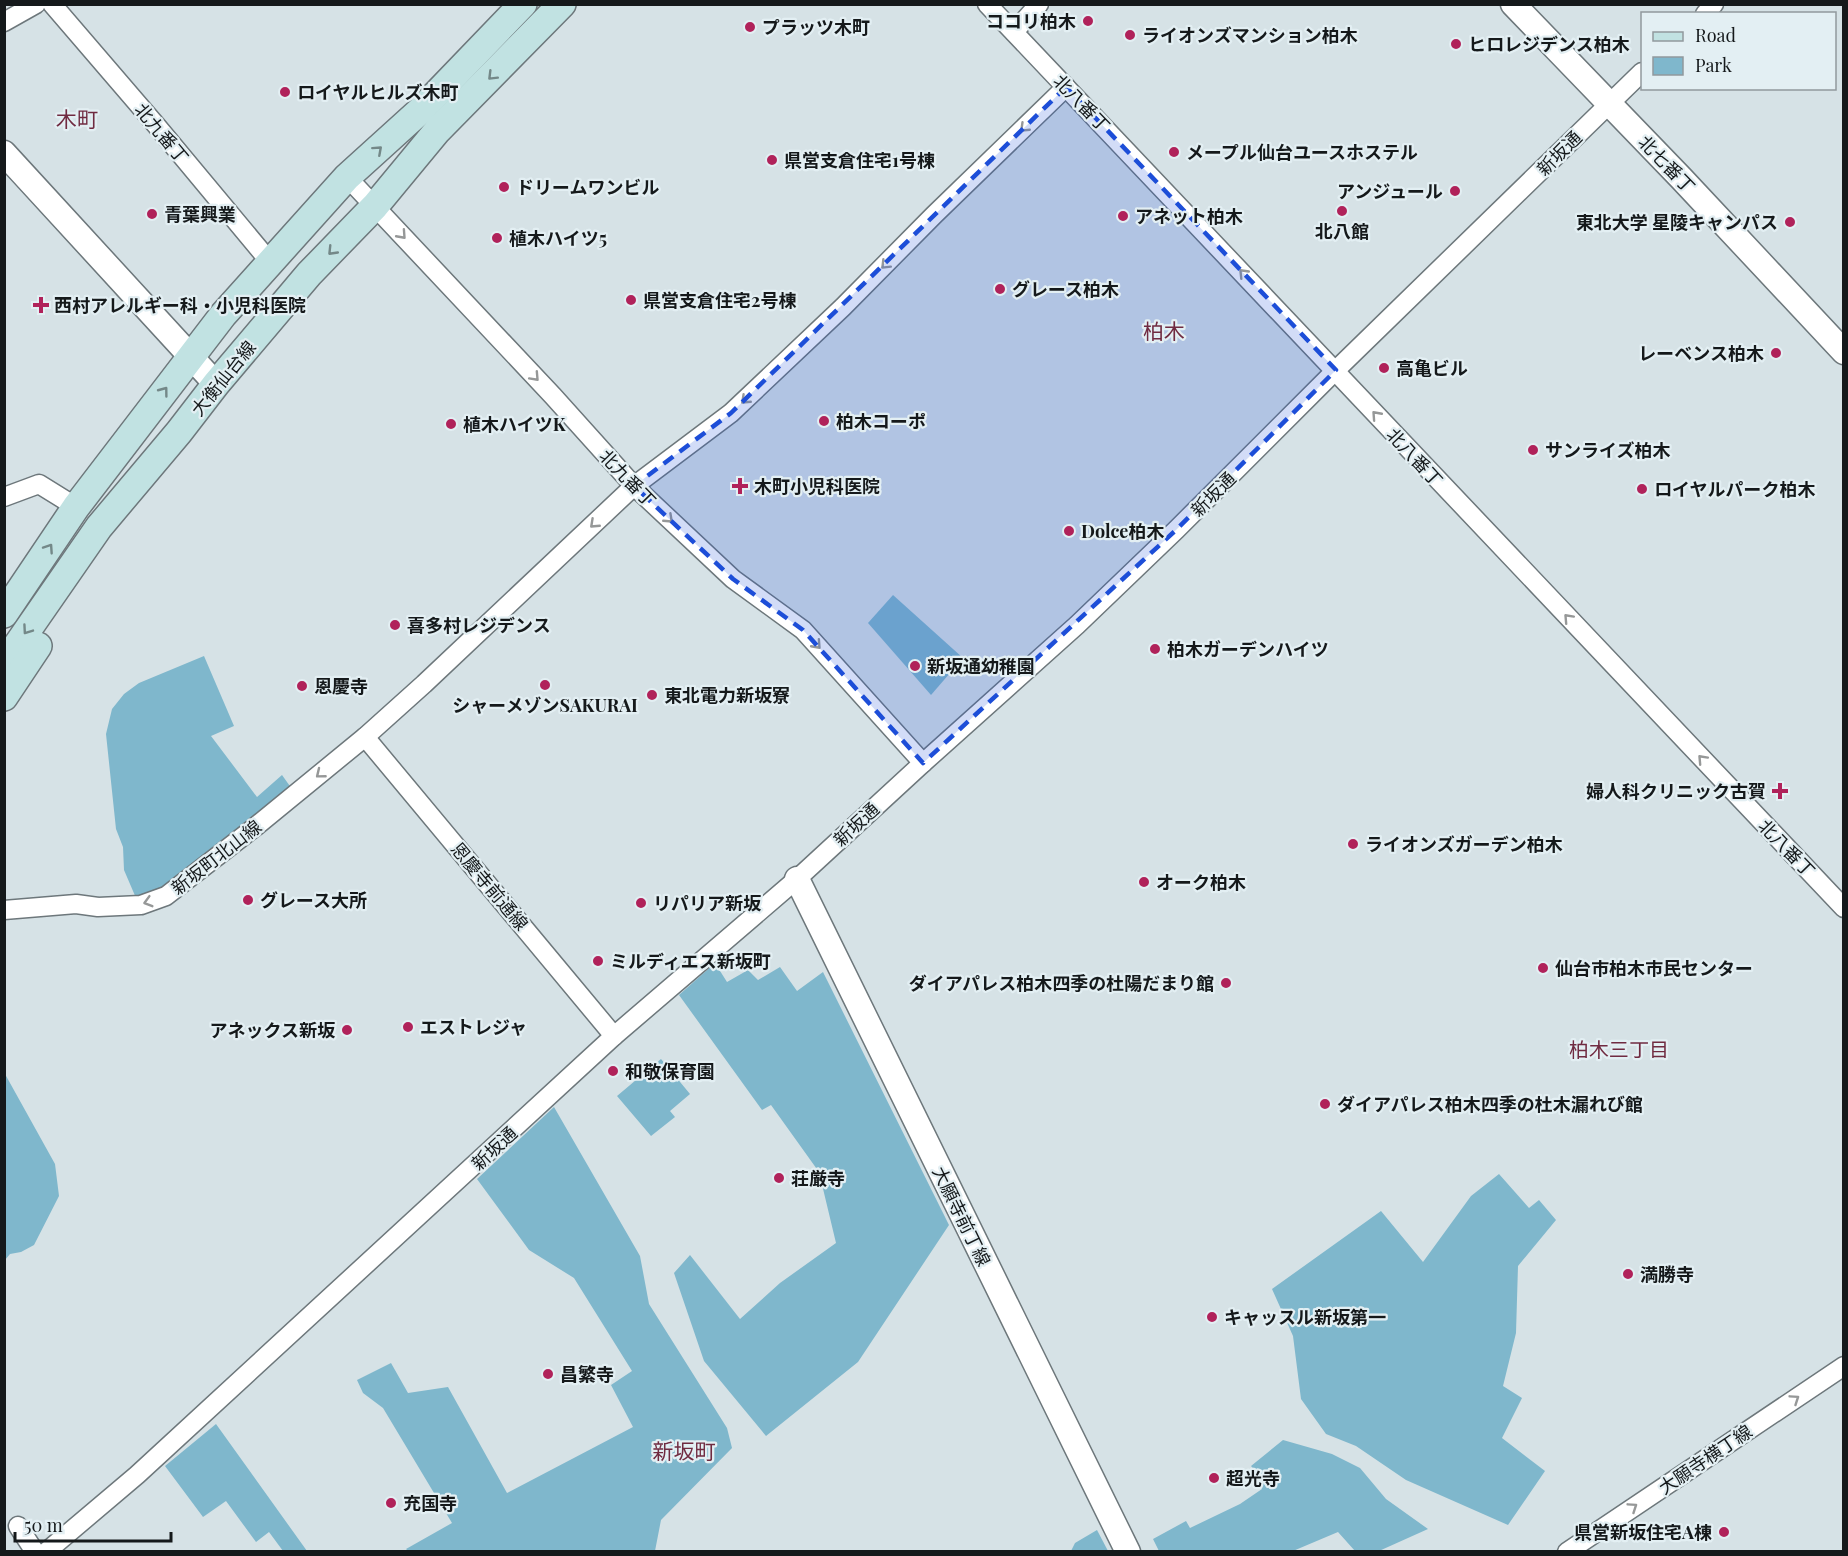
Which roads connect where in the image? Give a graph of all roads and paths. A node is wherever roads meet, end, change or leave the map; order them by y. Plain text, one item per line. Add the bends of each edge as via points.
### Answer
1 (36, 4) edge
2 (52, 4) edge
3 (523, 4) edge
4 (562, 4) edge
5 (987, 4) edge
6 (1039, 4) edge
7 (1513, 4) edge
8 (4, 22) edge
9 (1014, 32) junction
10 (1641, 73) edge
11 (1066, 87) junction
12 (1609, 104) junction
13 (4, 153) edge
14 (347, 177) junction
15 (375, 206) junction
16 (270, 262) junction
17 (1844, 352) edge
18 (191, 357) junction
19 (1336, 370) junction
20 (216, 384) junction
21 (179, 432) junction
22 (634, 486) junction
23 (4, 497) edge
24 (76, 507) junction
25 (4, 614) edge
26 (4, 664) edge
27 (4, 697) edge
28 (365, 737) junction
29 (923, 763) junction
30 (797, 879) junction
31 (1844, 908) edge
32 (4, 910) edge
33 (614, 1036) junction
34 (1844, 1366) edge
35 (18, 1526) dead end
36 (35, 1551) edge
37 (46, 1551) edge
38 (1128, 1551) edge
39 (1567, 1551) edge

1 - 8 street
2 - 16 street, 北九番丁
14 -> 3 main road, 大衡仙台線 via 421,110
4 -> 15 main road, 大衡仙台線 via 437,131
5 - 9 street, 北八番丁
6 - 9 street
7 - 12 street, 北七番丁
9 - 11 street, 北八番丁
10 - 12 street, 新坂通
19 -> 11 street, 北八番丁
11 -> 22 street, 新坂町北山線 via 731,413
12 - 17 street, 北七番丁
12 - 19 street, 新坂通
13 - 18 street
14 - 15 street, 北九番丁
14 - 16 main road, 大衡仙台線
15 -> 20 main road, 大衡仙台線 via 309,274
15 -> 22 street, 北九番丁
16 - 18 main road, 大衡仙台線
18 - 20 street
24 -> 18 main road, 大衡仙台線
19 - 29 street, 新坂通 via 1176,530
31 -> 19 street, 北八番丁
20 - 21 main road, 大衡仙台線
21 -> 26 main road, 大衡仙台線 via 99,527
21 - 27 main road
22 -> 28 street, 新坂町北山線
22 -> 29 street, 北九番丁 via 733,579 803,630
23 - 24 street via 39,484
25 -> 24 main road, 大衡仙台線
28 -> 32 street, 新坂町北山線 via 166,896 141,905 76,904
28 - 33 street, 恩慶寺前通線
29 - 30 street, 新坂通
30 - 33 street, 新坂通
30 - 38 street, 大願寺前丁線
33 - 37 street, 新坂通 via 137,1475
39 -> 34 street, 大願寺横丁線
35 - 36 street

